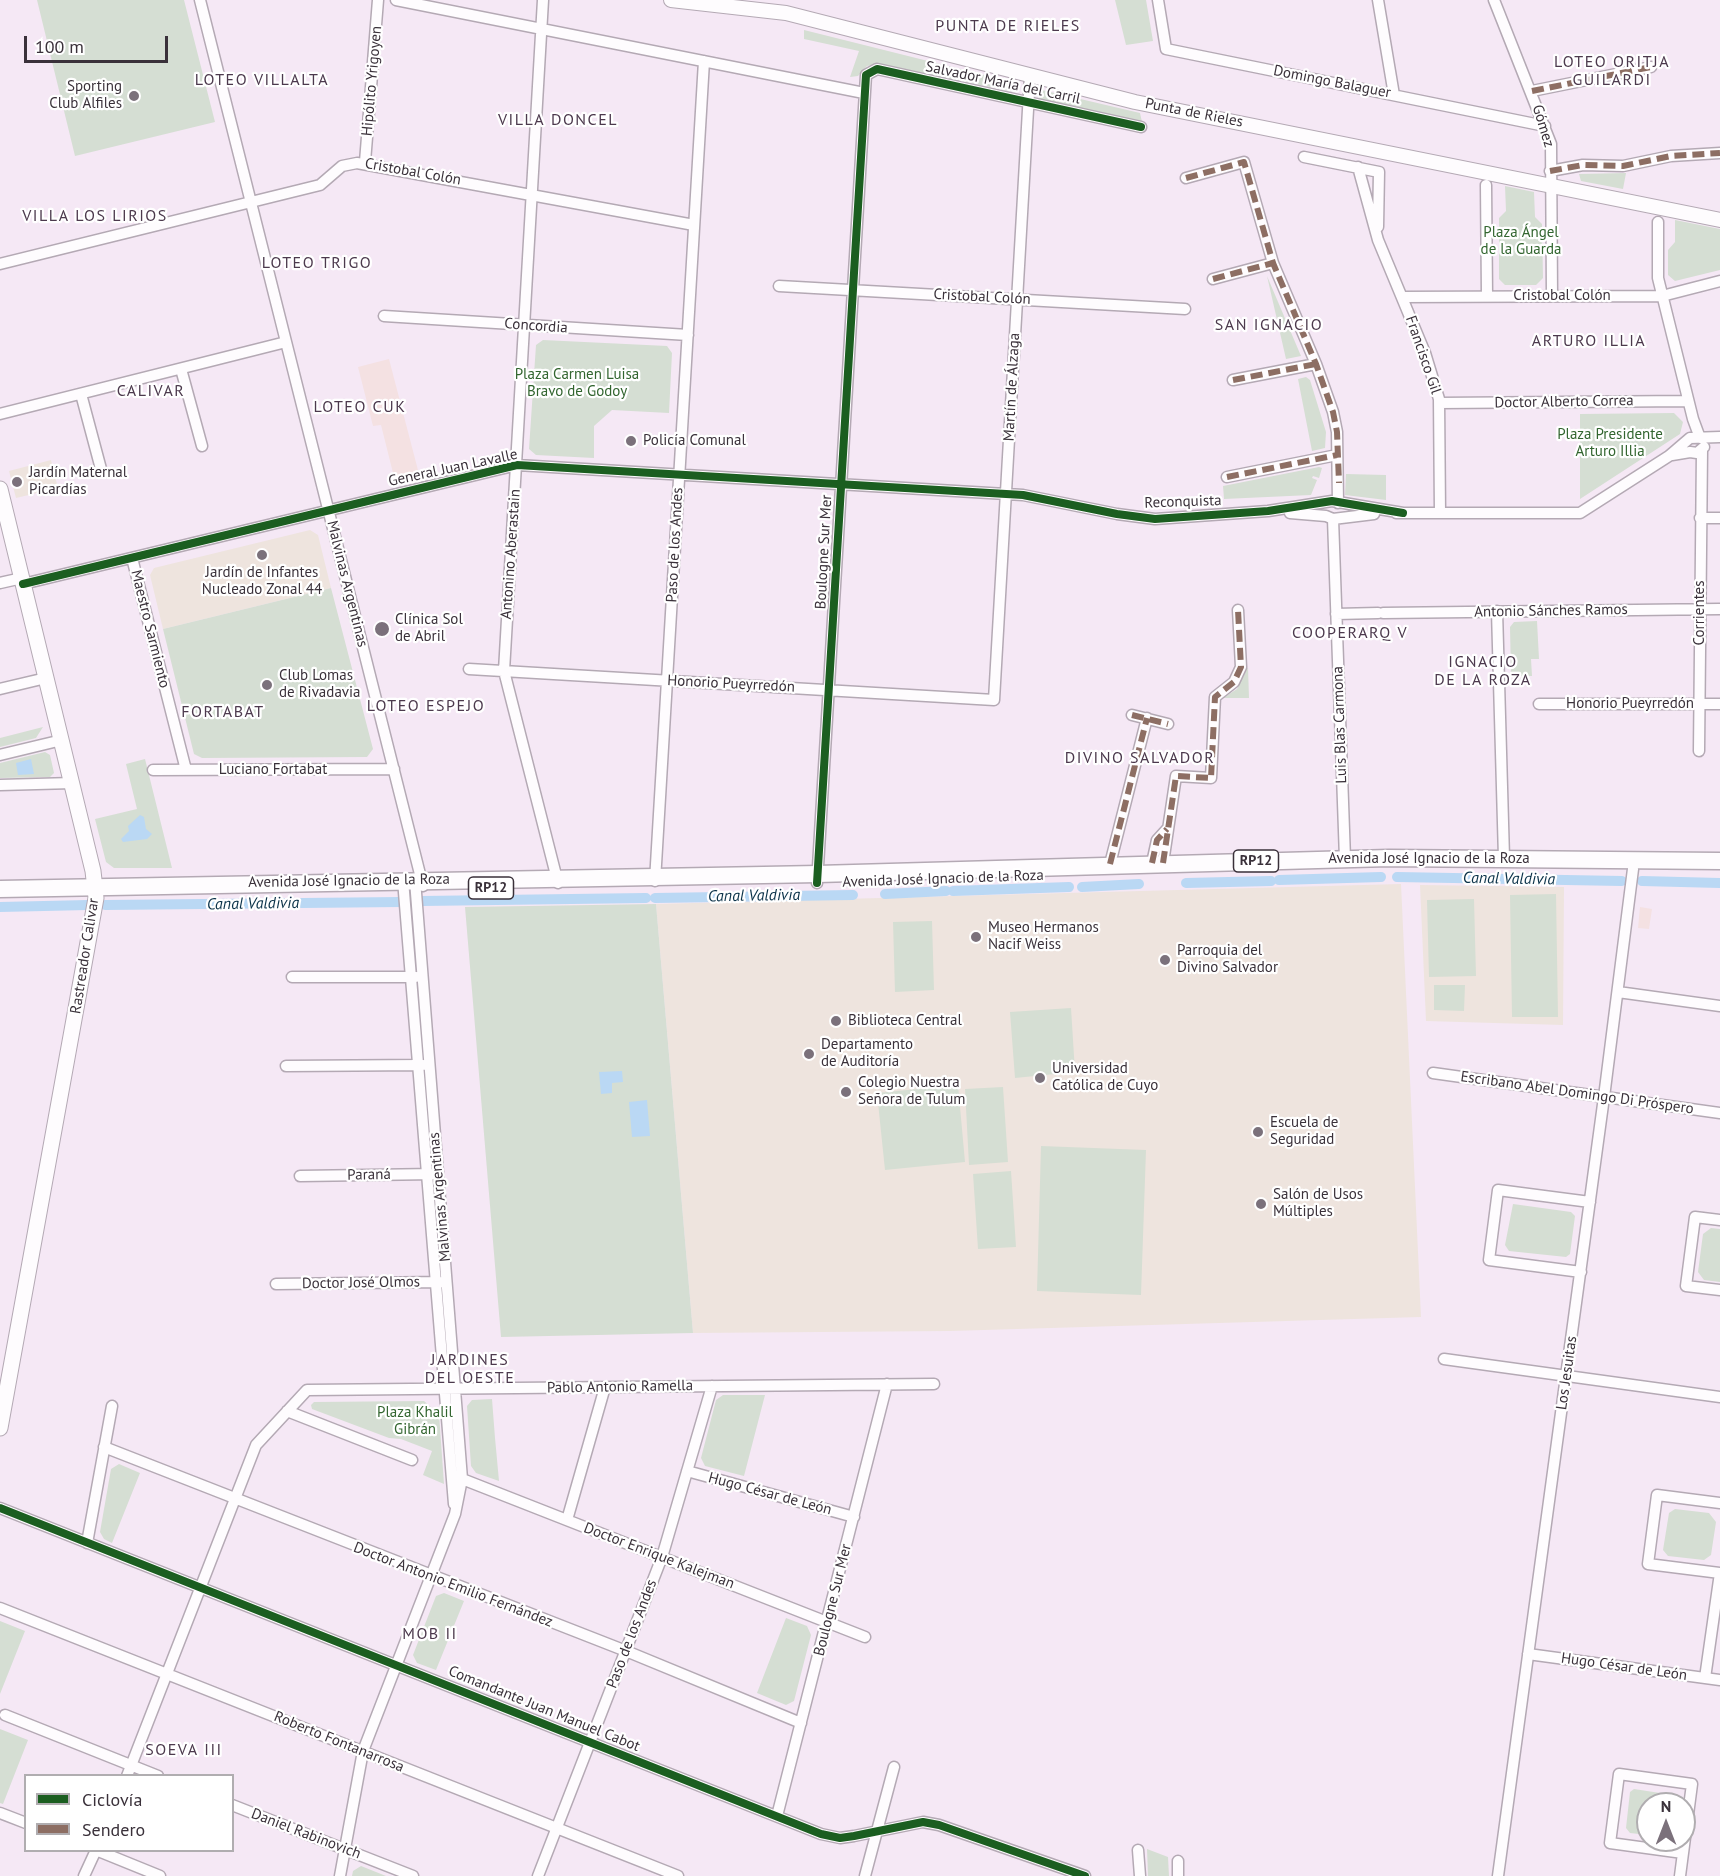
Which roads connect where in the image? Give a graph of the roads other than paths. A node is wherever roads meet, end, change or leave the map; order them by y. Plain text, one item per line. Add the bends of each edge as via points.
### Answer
1 (200, 0) edge
2 (378, 0) edge
3 (396, 0) edge
4 (543, 0) edge
5 (671, 0) edge
6 (1158, 0) edge
7 (1378, 0) edge
8 (1494, 0) edge
9 (542, 30) junction
10 (704, 61) junction
11 (1651, 67) dead end
12 (1030, 75) junction
13 (865, 80) joint
14 (1532, 92) junction
15 (864, 93) junction
16 (1394, 95) junction
17 (1028, 101) junction
18 (1545, 126) junction
19 (1141, 127) dead end
20 (1720, 153) edge
21 (1304, 156) dead end
22 (365, 162) junction
23 (1358, 167) junction
24 (1550, 171) junction
25 (1186, 178) dead end
26 (1486, 185) dead end
27 (1550, 186) junction
28 (532, 194) junction
29 (251, 202) junction
30 (1720, 220) edge
31 (1658, 222) dead end
32 (694, 225) junction
33 (1378, 240) junction
34 (1273, 263) junction
35 (0, 264) edge
36 (1213, 279) dead end
37 (1720, 281) edge
38 (779, 286) dead end
39 (853, 290) junction
40 (1552, 296) junction
41 (1662, 296) junction
42 (1402, 297) junction
43 (1487, 297) junction
44 (1017, 299) junction
45 (1185, 309) dead end
46 (384, 316) dead end
47 (524, 325) junction
48 (688, 335) junction
49 (286, 342) junction
50 (1316, 364) junction
51 (182, 369) junction
52 (1233, 380) dead end
53 (81, 394) junction
54 (1688, 401) junction
55 (1439, 403) junction
56 (0, 414) edge
57 (1720, 437) edge
58 (1696, 445) junction
59 (202, 446) dead end
60 (1337, 460) junction
61 (517, 465) junction
62 (101, 469) dead end
63 (679, 474) junction
64 (1227, 477) dead end
65 (841, 484) junction
66 (0, 489) edge
67 (1006, 494) junction
68 (1333, 503) junction
69 (328, 510) junction
70 (1268, 511) junction
71 (1403, 513) junction
72 (1440, 513) junction
73 (3, 517) edge
74 (1333, 517) junction
75 (1700, 518) junction
76 (1720, 518) edge
77 (132, 558) junction
78 (23, 581) junction
79 (0, 583) edge
80 (1238, 609) dead end
81 (1700, 609) junction
82 (1720, 609) edge
83 (1497, 611) junction
84 (1336, 614) junction
85 (469, 669) dead end
86 (504, 671) junction
87 (46, 678) junction
88 (667, 680) junction
89 (0, 689) edge
90 (829, 690) junction
91 (994, 700) joint
92 (1539, 704) dead end
93 (1699, 704) junction
94 (1720, 704) edge
95 (1132, 715) dead end
96 (1147, 718) junction
97 (1168, 724) dead end
98 (62, 740) junction
99 (1699, 751) dead end
100 (0, 755) edge
101 (394, 768) junction
102 (153, 770) dead end
103 (186, 770) junction
104 (73, 783) junction
105 (0, 785) edge
106 (1504, 858) junction
107 (1345, 859) junction
108 (1720, 861) edge
109 (1157, 863) junction
110 (1110, 864) junction
111 (1633, 869) junction
112 (1720, 870) edge
113 (818, 878) junction
114 (655, 880) junction
115 (558, 882) junction
116 (95, 887) junction
117 (0, 889) edge
118 (413, 892) junction
119 (417, 976) junction
120 (292, 977) dead end
121 (1618, 992) junction
122 (1720, 1006) edge
123 (424, 1065) junction
124 (286, 1066) dead end
125 (1433, 1073) dead end
126 (1604, 1097) junction
127 (1720, 1113) edge
128 (433, 1174) junction
129 (300, 1176) dead end
130 (1590, 1202) junction
131 (1720, 1220) edge
132 (1581, 1272) junction
133 (442, 1282) junction
134 (276, 1284) dead end
135 (1720, 1290) edge
136 (1444, 1359) dead end
137 (1566, 1376) junction
138 (887, 1384) junction
139 (934, 1384) dead end
140 (712, 1386) junction
141 (605, 1387) junction
142 (451, 1389) junction
143 (1720, 1397) edge
144 (111, 1406) dead end
145 (287, 1411) junction
146 (0, 1428) edge
147 (104, 1448) junction
148 (412, 1460) dead end
149 (687, 1471) junction
150 (458, 1477) junction
151 (235, 1499) junction
152 (1720, 1503) edge
153 (0, 1508) edge
154 (854, 1517) junction
155 (567, 1520) junction
156 (87, 1543) junction
157 (662, 1557) junction
158 (1720, 1573) edge
159 (430, 1577) junction
160 (201, 1588) junction
161 (0, 1608) edge
162 (827, 1622) junction
163 (865, 1637) dead end
164 (626, 1651) junction
165 (1528, 1654) junction
166 (396, 1665) junction
167 (167, 1674) junction
168 (1705, 1678) junction
169 (1720, 1680) edge
170 (5, 1715) dead end
171 (801, 1723) junction
172 (590, 1742) junction
173 (363, 1751) junction
174 (894, 1767) dead end
175 (129, 1770) edge
176 (148, 1774) edge
177 (234, 1806) edge
178 (0, 1813) edge
179 (777, 1816) junction
180 (24, 1822) edge
181 (556, 1828) junction
182 (877, 1832) junction
183 (345, 1849) junction
184 (1138, 1850) dead end
185 (96, 1852) edge
186 (99, 1852) edge
187 (1683, 1853) junction
188 (1178, 1861) dead end
189 (84, 1876) edge
190 (160, 1876) edge
191 (340, 1876) edge
192 (413, 1876) edge
193 (538, 1876) edge
194 (678, 1876) edge
195 (865, 1876) edge
196 (1085, 1876) edge
197 (1140, 1876) edge
198 (1178, 1876) edge
199 (1498, 1876) edge
200 (1680, 1876) edge

1 - 29 street, Malvinas Argentinas
2 - 22 street, Hipólito Yrigoyen
3 - 9 street
4 - 9 street, Antonino Aberastain
5 - 12 street, Punta de Rieles via 786,13
6 - 16 street, Domingo Balaguer via 1166,49
7 - 16 street
8 - 14 street, Gómez
9 - 10 street
9 - 28 street, Antonino Aberastain
10 - 15 street
10 - 32 street, Paso de los Andes
11 - 14 street
12 - 17 street, Martín de Álzaga
12 - 27 street, Punta de Rieles via 1158,106
13 - 15 street, Boulogne Sur Mer
13 - 17 street, Salvador María del Carril via 867,73 877,69
14 - 18 street, Gómez
15 - 39 street, Boulogne Sur Mer
16 - 18 street, Domingo Balaguer
17 - 19 street, Salvador María del Carril
17 - 44 street, Martín de Álzaga
18 - 24 street, Gómez via 1551,144
20 - 24 street
21 - 23 street
22 - 28 street, Cristobal Colón
22 - 29 street, Cristobal Colón via 342,166 320,185
23 - 33 street, Francisco Gil
23 - 33 street, Francisco Gil via 1379,172
24 - 27 street, Gómez
25 - 34 street via 1244,162
26 - 43 street
27 - 30 street, Punta de Rieles
27 - 40 street, Gómez
28 - 32 street, Cristobal Colón
28 - 47 street, Antonino Aberastain
29 - 35 street, Cristobal Colón
29 - 49 street, Malvinas Argentinas
31 - 41 street, Corrientes via 1658,278
32 - 48 street, Paso de los Andes
33 - 42 street, Francisco Gil
34 - 36 street
34 - 50 street
37 - 41 street, Cristobal Colón
38 - 39 street, Cristobal Colón
39 - 44 street, Cristobal Colón
39 - 65 street, Boulogne Sur Mer
40 - 41 street, Cristobal Colón
40 - 43 street, Cristobal Colón
41 - 54 street, Corrientes
42 - 43 street, Cristobal Colón
42 - 55 street, Francisco Gil via 1425,353
44 - 45 street, Cristobal Colón
44 - 67 street, Martín de Álzaga
46 - 47 street, Concordia
47 - 48 street, Concordia
47 - 61 street, Antonino Aberastain
48 - 63 street, Paso de los Andes
49 - 51 street
49 - 69 street, Malvinas Argentinas
50 - 52 street
50 - 60 street via 1337,432
51 - 53 street
51 - 59 street
53 - 56 street
53 - 62 street
54 - 55 street, Doctor Alberto Correa
54 - 58 street, Corrientes
55 - 72 street, Francisco Gil
57 - 58 street, Reconquista
58 - 72 street, Reconquista via 1669,456 1580,513
58 - 75 street, Corrientes
60 - 64 street
60 - 68 street
61 - 63 street, General Juan Lavalle
61 - 69 street, General Juan Lavalle
61 - 86 street, Antonino Aberastain
63 - 65 street, General Juan Lavalle
63 - 88 street, Paso de los Andes
65 - 67 street, General Juan Lavalle
65 - 90 street, Boulogne Sur Mer
66 - 73 main road, Rastreador Calivar
67 - 70 street, Reconquista via 1155,519
67 - 91 street, Martín de Álzaga
68 - 70 street, Reconquista
68 - 71 street, Reconquista
68 - 74 street via 1324,510
68 - 74 street via 1342,508
69 - 77 street, General Juan Lavalle
69 - 101 street, Malvinas Argentinas
70 - 74 street, Reconquista
71 - 72 street, Reconquista
71 - 74 street, Reconquista
73 - 78 main road, Rastreador Calivar
74 - 84 street, Luis Blas Carmona
75 - 76 street
75 - 81 street, Corrientes
77 - 78 street, General Juan Lavalle
77 - 103 street, Maestro Sarmiento
78 - 79 street, General Juan Lavalle
78 - 87 main road, Rastreador Calivar
80 - 109 street via 1241,667 1234,682 1214,701 1211,778 1176,776
81 - 82 street, Antonio Sánches Ramos
81 - 83 street, Antonio Sánches Ramos
81 - 93 street, Corrientes
83 - 84 street, Antonio Sánches Ramos
83 - 106 street
84 - 107 street, Luis Blas Carmona
85 - 86 street, Honorio Pueyrredón
86 - 88 street, Honorio Pueyrredón
86 - 115 street, Antonino Aberastain
87 - 89 street
87 - 98 main road, Rastreador Calivar
88 - 90 street, Honorio Pueyrredón
88 - 114 street, Paso de los Andes
90 - 91 street, Honorio Pueyrredón
90 - 113 street, Boulogne Sur Mer
92 - 93 street, Honorio Pueyrredón
93 - 94 street, Honorio Pueyrredón
93 - 99 street, Corrientes
95 - 96 street
96 - 97 street
96 - 110 street
98 - 100 street
98 - 104 main road, Rastreador Calivar
101 - 103 street, Luciano Fortabat
101 - 118 street, Malvinas Argentinas
102 - 103 street, Luciano Fortabat
104 - 105 street
104 - 116 main road, Rastreador Calivar
106 - 107 main road, Avenida José Ignacio de la Roza / RP12
106 - 108 main road, Avenida José Ignacio de la Roza / RP12
107 - 109 main road, Avenida José Ignacio de la Roza / RP12
109 - 110 main road, Avenida José Ignacio de la Roza / RP12
110 - 113 main road, Avenida José Ignacio de la Roza / RP12
111 - 112 main road, Avenida José Ignacio de la Roza / RP12
111 - 113 main road, Avenida José Ignacio de la Roza / RP12 via 1377,867
111 - 121 street, Los Jesuitas
113 - 114 main road, Avenida José Ignacio de la Roza / RP12
114 - 115 main road, Avenida José Ignacio de la Roza / RP12
115 - 118 main road, Avenida José Ignacio de la Roza / RP12
116 - 117 main road, Avenida José Ignacio de la Roza / RP12
116 - 118 main road, Avenida José Ignacio de la Roza / RP12 via 124,894
116 - 146 main road, Rastreador Calivar via 96,902
118 - 119 street, Malvinas Argentinas
119 - 120 street
119 - 123 street, Malvinas Argentinas
121 - 122 street
121 - 126 street, Los Jesuitas
123 - 124 street
123 - 128 street, Malvinas Argentinas
125 - 126 street, Escribano Abel Domingo Di Próspero
126 - 127 street, Escribano Abel Domingo Di Próspero
126 - 130 street, Los Jesuitas
128 - 129 street, Paraná
128 - 133 street, Malvinas Argentinas
130 - 132 street, Los Jesuitas
130 - 132 street via 1498,1190 1496,1201 1489,1260
131 - 135 street via 1695,1216 1686,1286
132 - 137 street, Los Jesuitas
133 - 134 street, Doctor José Olmos
133 - 142 street, Malvinas Argentinas
136 - 137 street
137 - 143 street
137 - 165 street, Los Jesuitas
138 - 139 street, Pablo Antonio Ramella
138 - 140 street, Pablo Antonio Ramella
138 - 154 street, Boulogne Sur Mer
140 - 141 street, Pablo Antonio Ramella
140 - 149 street, Paso de los Andes
141 - 142 street, Pablo Antonio Ramella
141 - 155 street
142 - 145 street, Pablo Antonio Ramella via 307,1390
142 - 150 street, Malvinas Argentinas
144 - 147 street
145 - 148 street
145 - 151 street via 256,1445
147 - 151 street, Doctor Antonio Emilio Fernández
147 - 156 street
149 - 154 street, Hugo César de León
149 - 157 street, Paso de los Andes
150 - 155 street, Doctor Enrique Kalejman
150 - 159 street, Malvinas Argentinas via 455,1514
151 - 159 street, Doctor Antonio Emilio Fernández
151 - 160 street
152 - 158 street via 1657,1495 1648,1564
153 - 156 street, Comandante Juan Manuel Cabot
154 - 162 street, Boulogne Sur Mer
155 - 157 street, Doctor Enrique Kalejman
156 - 160 street, Comandante Juan Manuel Cabot
157 - 162 street, Doctor Enrique Kalejman
157 - 164 street, Paso de los Andes
158 - 168 street
159 - 164 street, Doctor Antonio Emilio Fernández
159 - 166 street, Malvinas Argentinas
160 - 166 street, Comandante Juan Manuel Cabot
160 - 167 street
161 - 167 street, Roberto Fontanarrosa
162 - 163 street, Doctor Enrique Kalejman
162 - 171 street, Boulogne Sur Mer
164 - 171 street, Doctor Antonio Emilio Fernández
164 - 172 street, Paso de los Andes
165 - 168 street, Hugo César de León
165 - 199 street, Los Jesuitas
166 - 172 street, Comandante Juan Manuel Cabot
166 - 173 street, Malvinas Argentinas
167 - 173 street, Roberto Fontanarrosa
167 - 175 street
168 - 169 street, Hugo César de León
170 - 175 street
171 - 179 street, Boulogne Sur Mer
172 - 179 street, Comandante Juan Manuel Cabot
172 - 181 street, Paso de los Andes
173 - 181 street, Roberto Fontanarrosa
173 - 183 street, Malvinas Argentinas
174 - 182 street
175 - 176 street
177 - 183 street, Daniel Rabinovich
178 - 180 street
179 - 182 street, Comandante Juan Manuel Cabot via 829,1836
181 - 193 street, Paso de los Andes
181 - 194 street, Roberto Fontanarrosa
182 - 195 street
182 - 196 street, Comandante Juan Manuel Cabot via 910,1823 939,1825
183 - 191 street, Malvinas Argentinas
183 - 192 street, Daniel Rabinovich
184 - 197 street
185 - 189 street
186 - 190 street
187 - 187 street via 1692,1784 1619,1774 1610,1843
187 - 200 street
188 - 198 street

